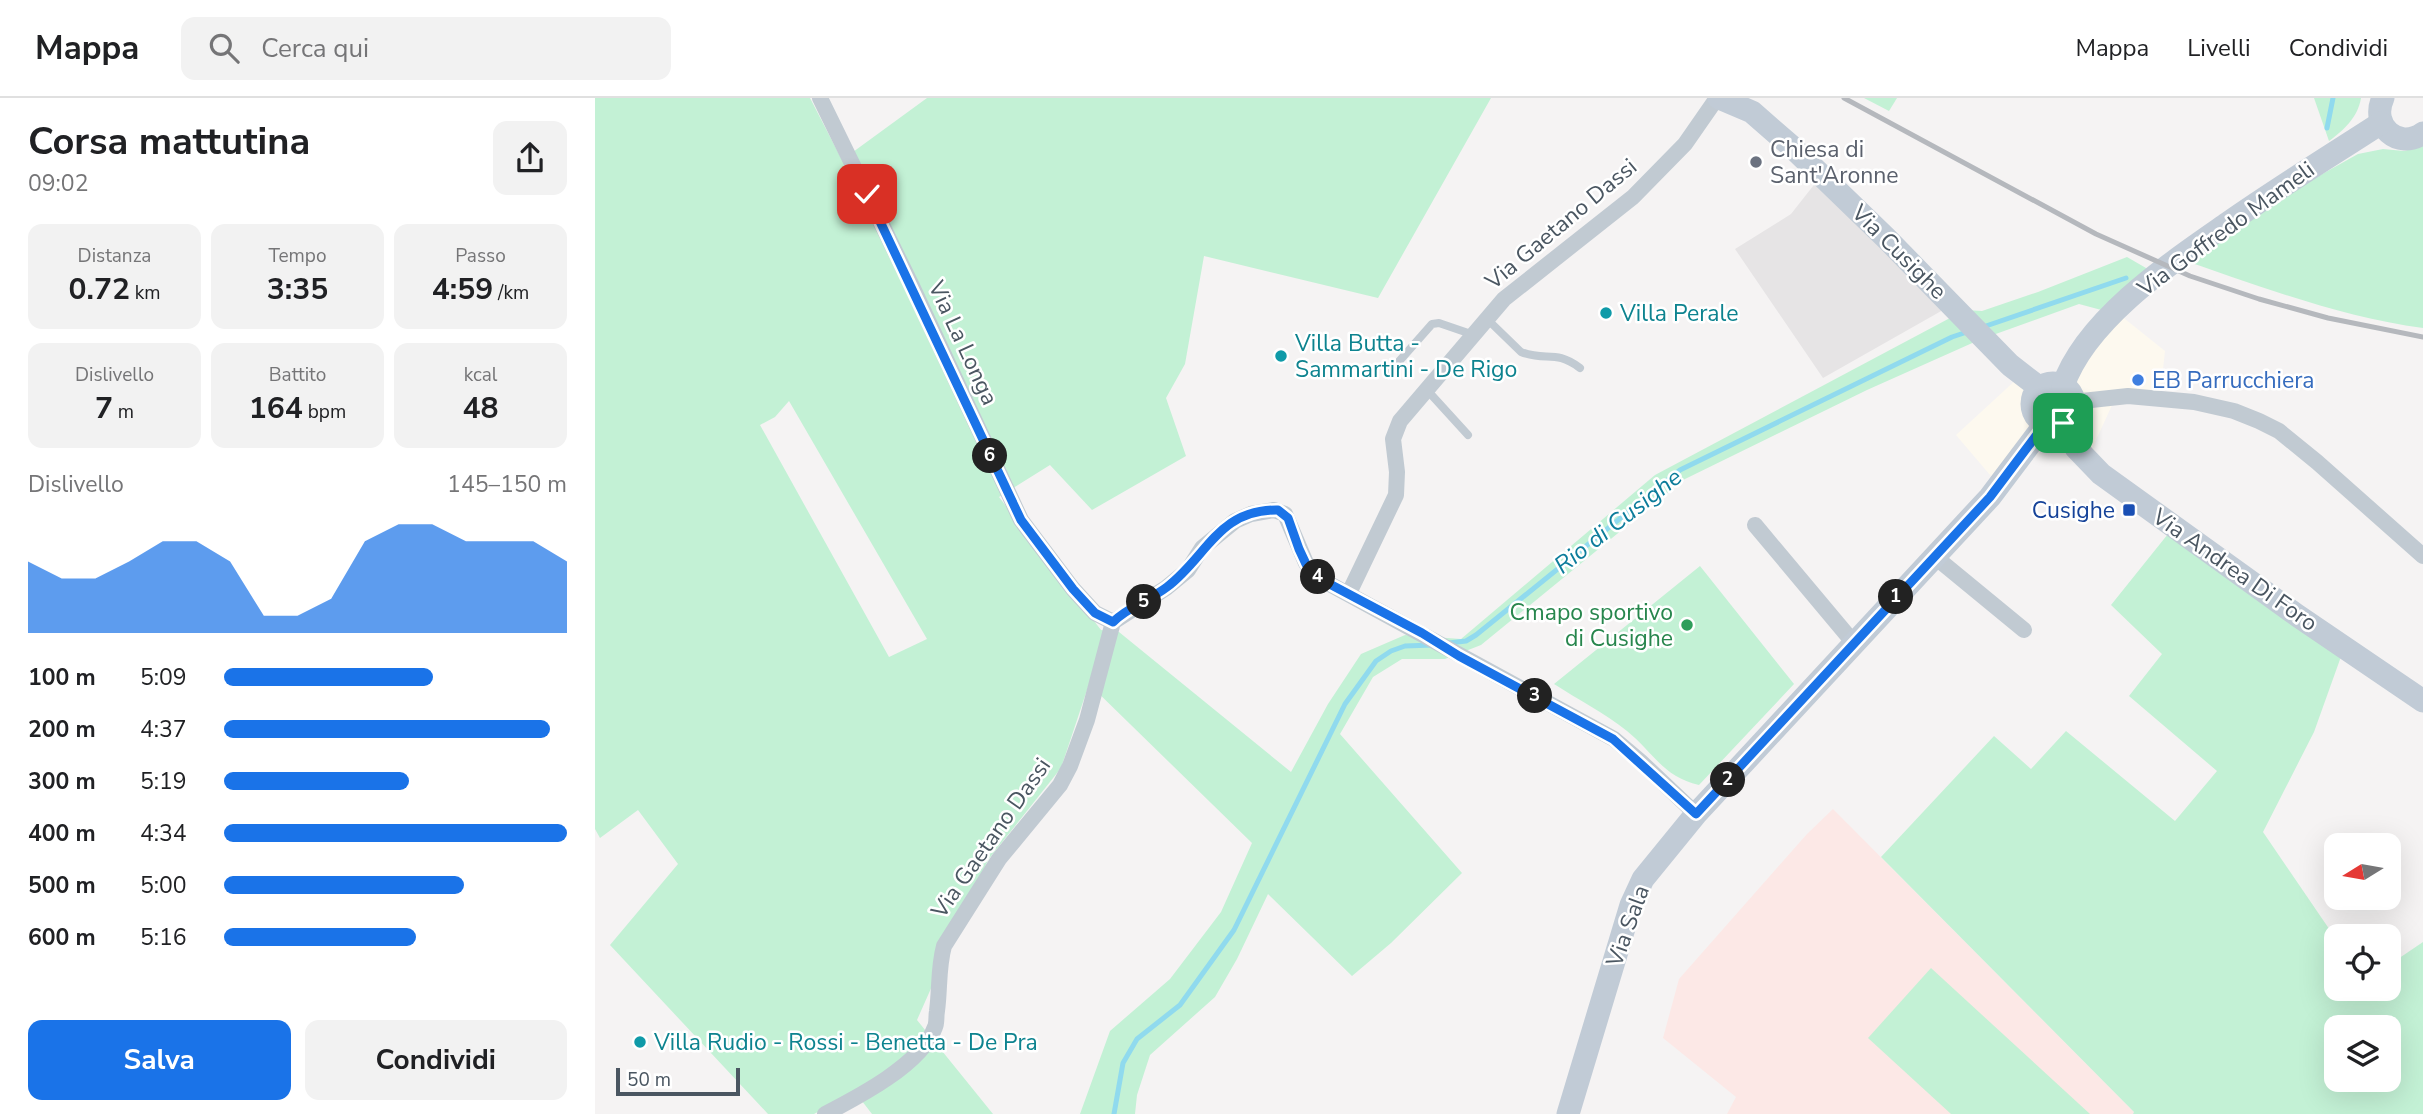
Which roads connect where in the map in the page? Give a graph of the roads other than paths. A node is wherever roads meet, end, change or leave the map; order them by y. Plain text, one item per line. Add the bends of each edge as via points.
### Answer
1 (820, 98) edge
2 (1718, 98) edge
3 (2383, 98) edge
4 (1744, 102) edge
5 (2381, 123) junction
6 (2423, 133) edge
7 (1487, 319) junction
8 (1474, 335) junction
9 (1580, 368) dead end
10 (1387, 376) dead end
11 (2040, 388) junction
12 (1427, 390) junction
13 (2068, 394) junction
14 (2054, 423) junction
15 (1468, 435) dead end
16 (1755, 526) dead end
17 (1934, 556) junction
18 (2423, 556) edge
19 (1349, 593) junction
20 (1113, 622) junction
21 (2024, 630) dead end
22 (1853, 642) junction
23 (2423, 701) edge
24 (1696, 814) junction
25 (825, 1114) edge
26 (1569, 1114) edge

1 - 20 street, Via La Longa via 1021,520 1080,597 1095,613
2 - 4 street, Via Cusighe
2 - 7 street, Via Gaetano Dassi via 1685,144 1633,197 1511,294
3 - 5 street
4 - 11 street, Via Cusighe via 2010,365
5 - 6 street via 2401,139
5 - 13 street, Via Goffredo Mameli via 2183,254 2144,286 2084,347 2068,372
7 - 8 street, Via Gaetano Dassi
7 - 9 lane, Via Gaetano Dassi via 1521,352 1561,356
8 - 10 lane via 1432,324
8 - 12 street, Via Gaetano Dassi
11 - 13 street via 2051,383
11 - 14 street via 2032,400 2034,414
12 - 15 lane
12 - 19 street, Via Gaetano Dassi via 1394,433 1396,495
13 - 14 street via 2071,414
13 - 18 street via 2194,402 2259,421 2317,462
14 - 17 street, Via Sala
14 - 23 street, Via Andrea Di Foro via 2101,474
16 - 22 street
17 - 21 street
17 - 22 street, Via Sala
19 - 20 street via 1312,571 1288,518 1274,510 1245,516 1226,527 1202,548 1188,570
19 - 24 street via 1613,739
20 - 25 street, Via Gaetano Dassi via 1070,766 1060,785 999,859 944,946 935,1027 908,1062 862,1095
22 - 24 street, Via Sala
24 - 26 street, Via Sala via 1636,892

